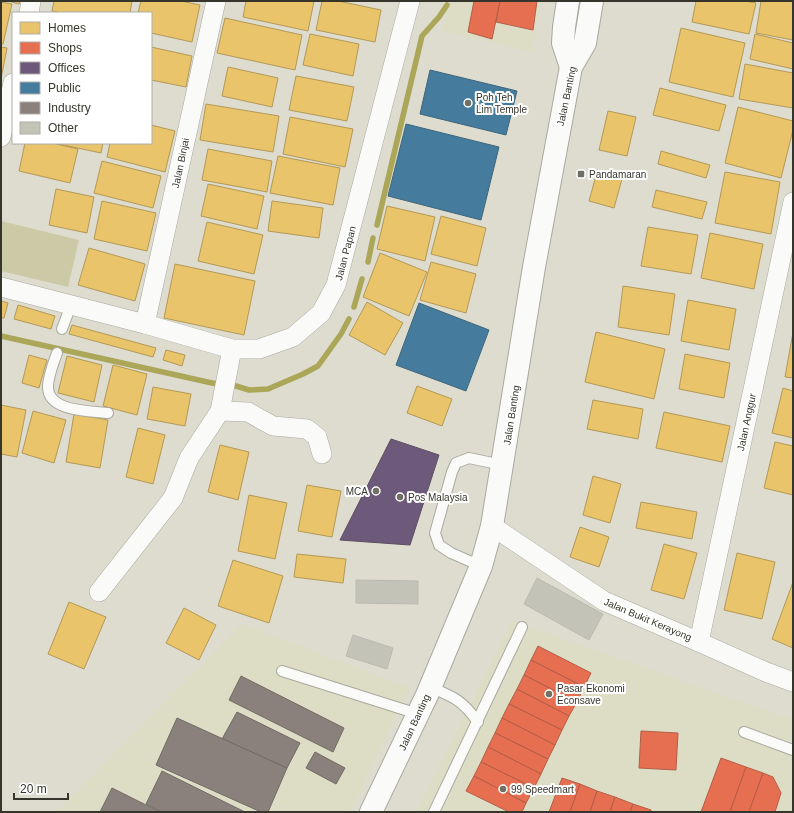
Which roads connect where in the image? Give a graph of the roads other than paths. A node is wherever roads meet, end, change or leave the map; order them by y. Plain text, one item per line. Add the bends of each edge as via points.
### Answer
1 (31, 1) edge
2 (216, 1) edge
3 (410, 1) edge
4 (568, 1) edge
5 (592, 1) edge
6 (29, 12) edge
7 (571, 67) junction
8 (12, 88) edge
9 (1, 137) edge
10 (793, 202) edge
11 (1, 287) edge
12 (71, 304) junction
13 (145, 324) junction
14 (62, 329) dead end
15 (232, 350) junction
16 (57, 353) dead end
17 (221, 404) junction
18 (108, 413) dead end
19 (322, 454) dead end
20 (502, 465) junction
21 (492, 526) junction
22 (481, 566) junction
23 (98, 592) dead end
24 (522, 627) dead end
25 (699, 642) junction
26 (282, 671) dead end
27 (793, 682) edge
28 (430, 687) junction
29 (418, 714) junction
30 (478, 722) junction
31 (744, 732) dead end
32 (793, 750) edge
33 (371, 812) edge
34 (434, 812) edge

1 - 6 street
2 - 13 street, Jalan Binjai
3 - 15 street, Jalan Papan via 336,286 321,313 293,337 259,349
4 - 7 main road via 563,43
5 - 7 main road, Jalan Banting via 585,43
7 - 20 main road, Jalan Banting via 534,267
8 - 9 street
10 - 25 street, Jalan Anggur
11 - 12 street, Jalan Papan
12 - 13 street, Jalan Papan
12 - 14 lane
13 - 15 street, Jalan Papan
15 - 17 street
16 - 18 lane via 48,386 50,395 56,403 73,409
17 - 19 street via 248,412 273,426 307,429 317,437
17 - 23 street via 189,458 172,498
20 - 21 main road, Jalan Banting
20 - 22 lane via 469,458 456,463 435,533 439,545 450,553
21 - 22 main road, Jalan Banting
21 - 25 street, Jalan Bukit Kerayong via 604,601
22 - 28 main road, Jalan Banting
24 - 30 lane
25 - 27 street, Jalan Bukit Kerayong
26 - 29 lane
28 - 29 main road, Jalan Banting
28 - 30 lane via 454,697 469,709
29 - 33 main road, Jalan Banting
30 - 34 lane
31 - 32 lane

